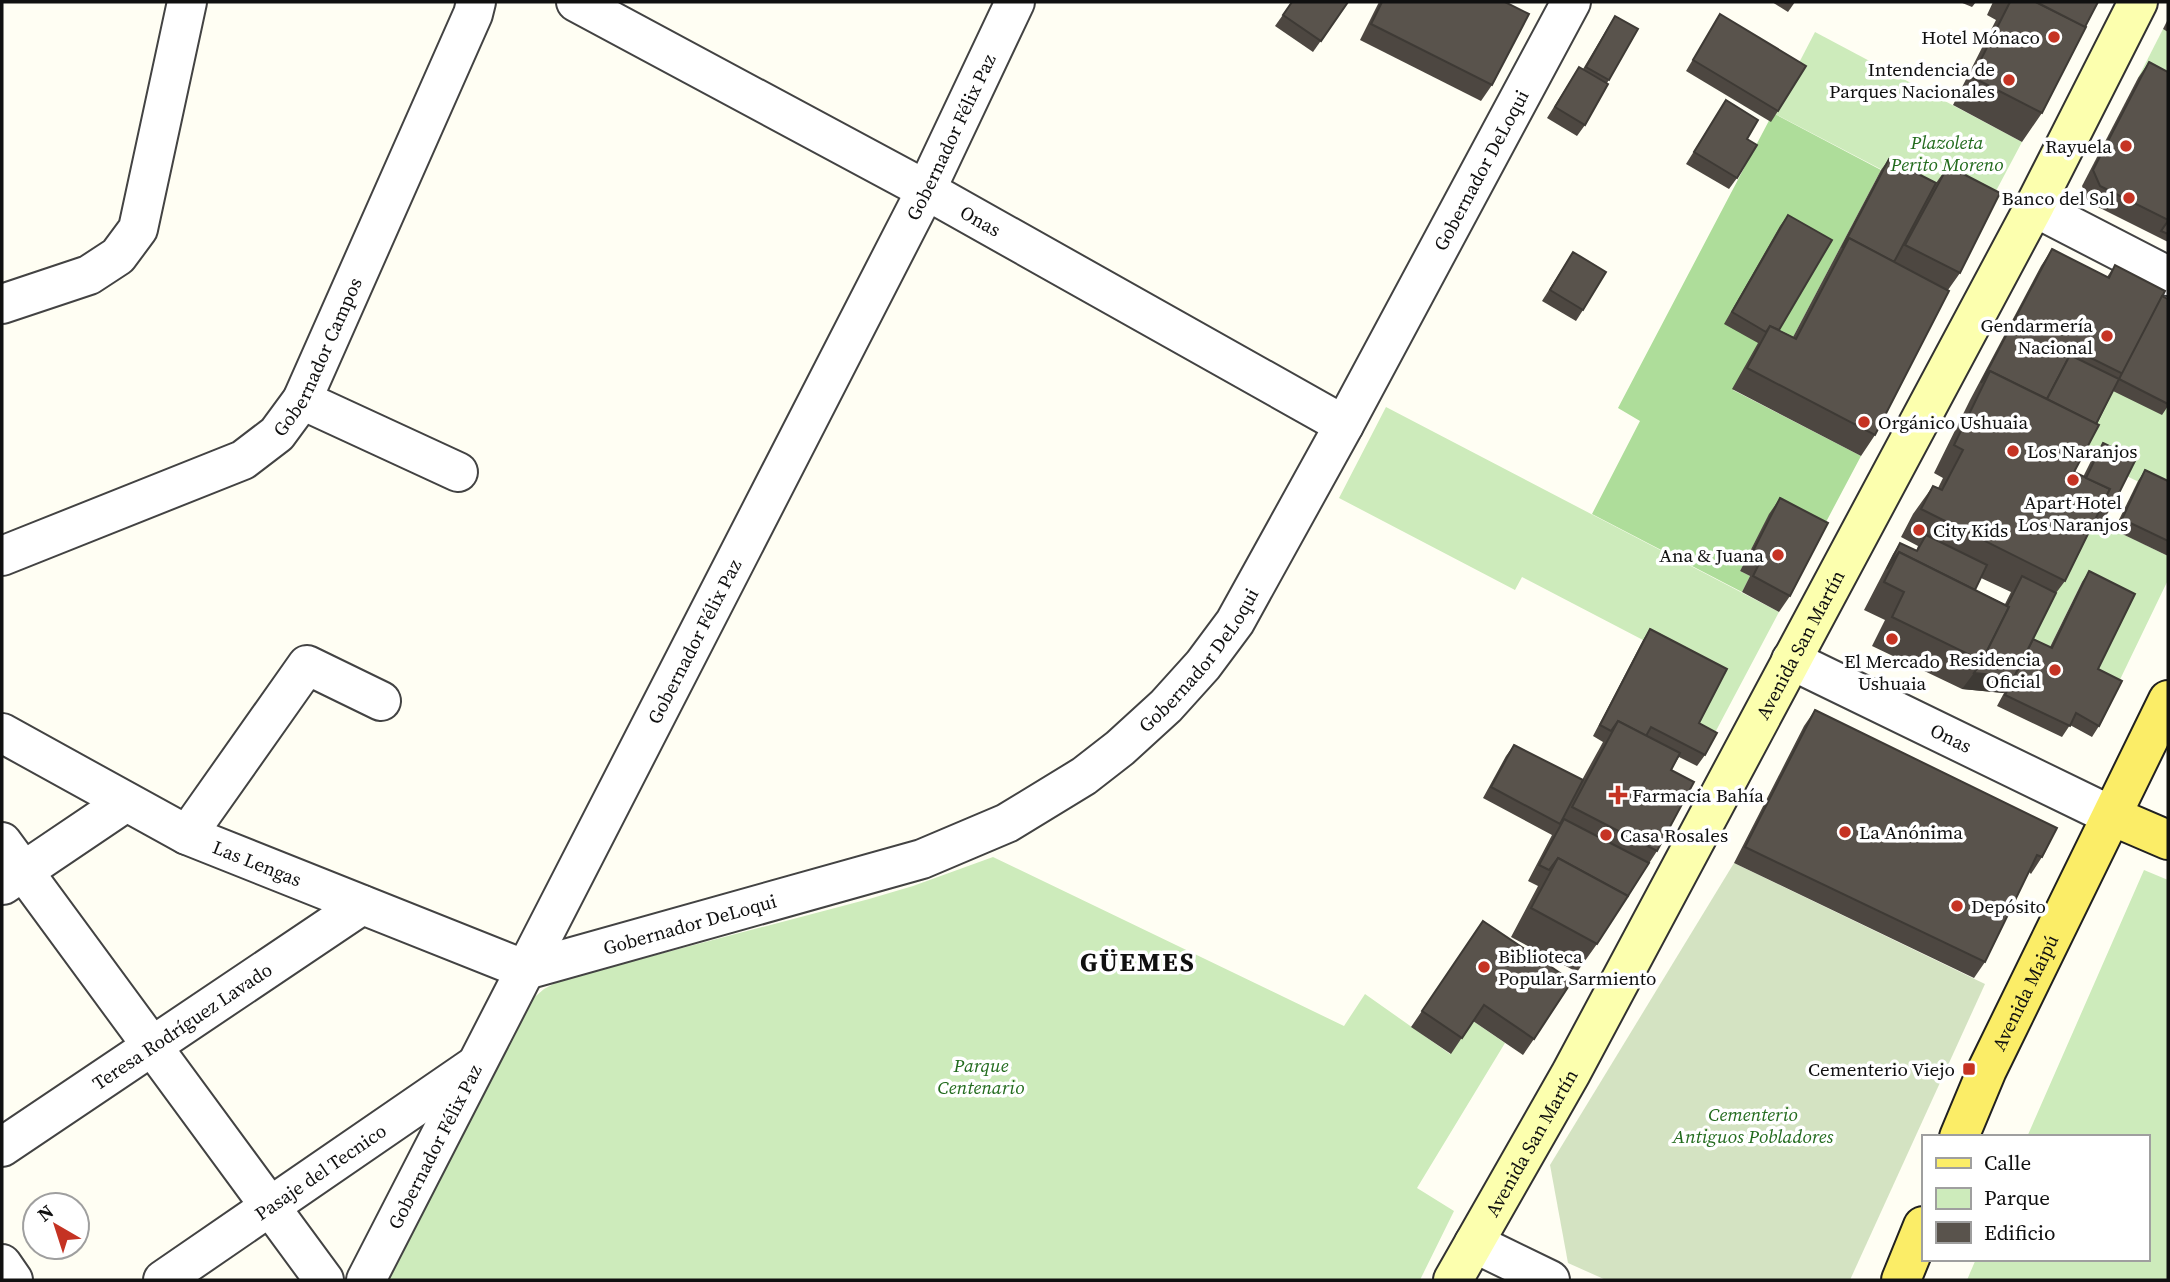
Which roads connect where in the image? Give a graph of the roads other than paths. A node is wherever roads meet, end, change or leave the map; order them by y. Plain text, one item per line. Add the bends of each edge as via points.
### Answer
1 (187, 2) edge
2 (476, 2) edge
3 (576, 2) edge
4 (1015, 2) edge
5 (1571, 2) edge
6 (2138, 2) edge
7 (926, 190) junction
8 (2034, 207) junction
9 (2168, 276) edge
10 (2, 304) edge
11 (302, 400) junction
12 (1344, 425) junction
13 (458, 472) dead end
14 (2, 556) edge
15 (1791, 660) junction
16 (2168, 700) edge
17 (381, 701) dead end
18 (3, 737) edge
19 (126, 802) junction
20 (2112, 816) junction
21 (187, 835) junction
22 (2168, 840) edge
23 (9, 866) edge
24 (362, 905) junction
25 (526, 970) junction
26 (152, 1046) junction
27 (477, 1064) junction
28 (1960, 1135) edge
29 (2, 1147) edge
30 (270, 1206) junction
31 (1922, 1228) edge
32 (2, 1264) edge
33 (1460, 1270) edge
34 (13, 1280) edge
35 (163, 1280) edge
36 (324, 1280) edge
37 (366, 1280) edge
38 (1550, 1280) edge
39 (1901, 1280) edge

1 - 10 street via 138,229 118,256 89,275
2 - 11 street, Gobernador Campos
3 - 7 street, Onas
4 - 7 street, Gobernador Félix Paz
5 - 12 street, Gobernador DeLoqui
6 - 8 main road, Avenida San Martín
7 - 12 street, Onas
7 - 25 street, Gobernador Félix Paz
8 - 9 street
8 - 15 main road, Avenida San Martín
11 - 13 street
11 - 14 street, Gobernador Campos via 276,434 243,460
12 - 25 street, Gobernador DeLoqui via 1235,622 1166,706 1084,776 1007,823 922,859
15 - 20 street, Onas
15 - 33 main road, Avenida San Martín via 1572,1073
16 - 20 main road, Avenida Maipú
17 - 21 street via 307,665
18 - 19 street, Las Lengas
19 - 21 street, Las Lengas
19 - 23 street
20 - 22 main road
20 - 28 main road, Avenida Maipú
21 - 24 street, Las Lengas
23 - 26 street
24 - 25 street, Las Lengas
24 - 26 street, Teresa Rodríguez Lavado
25 - 27 street, Gobernador Félix Paz
26 - 29 street, Teresa Rodríguez Lavado
26 - 30 street
27 - 30 street, Pasaje del Tecnico
27 - 37 street, Gobernador Félix Paz
30 - 35 street, Pasaje del Tecnico
30 - 36 street
31 - 39 main road
32 - 34 street
33 - 38 street

